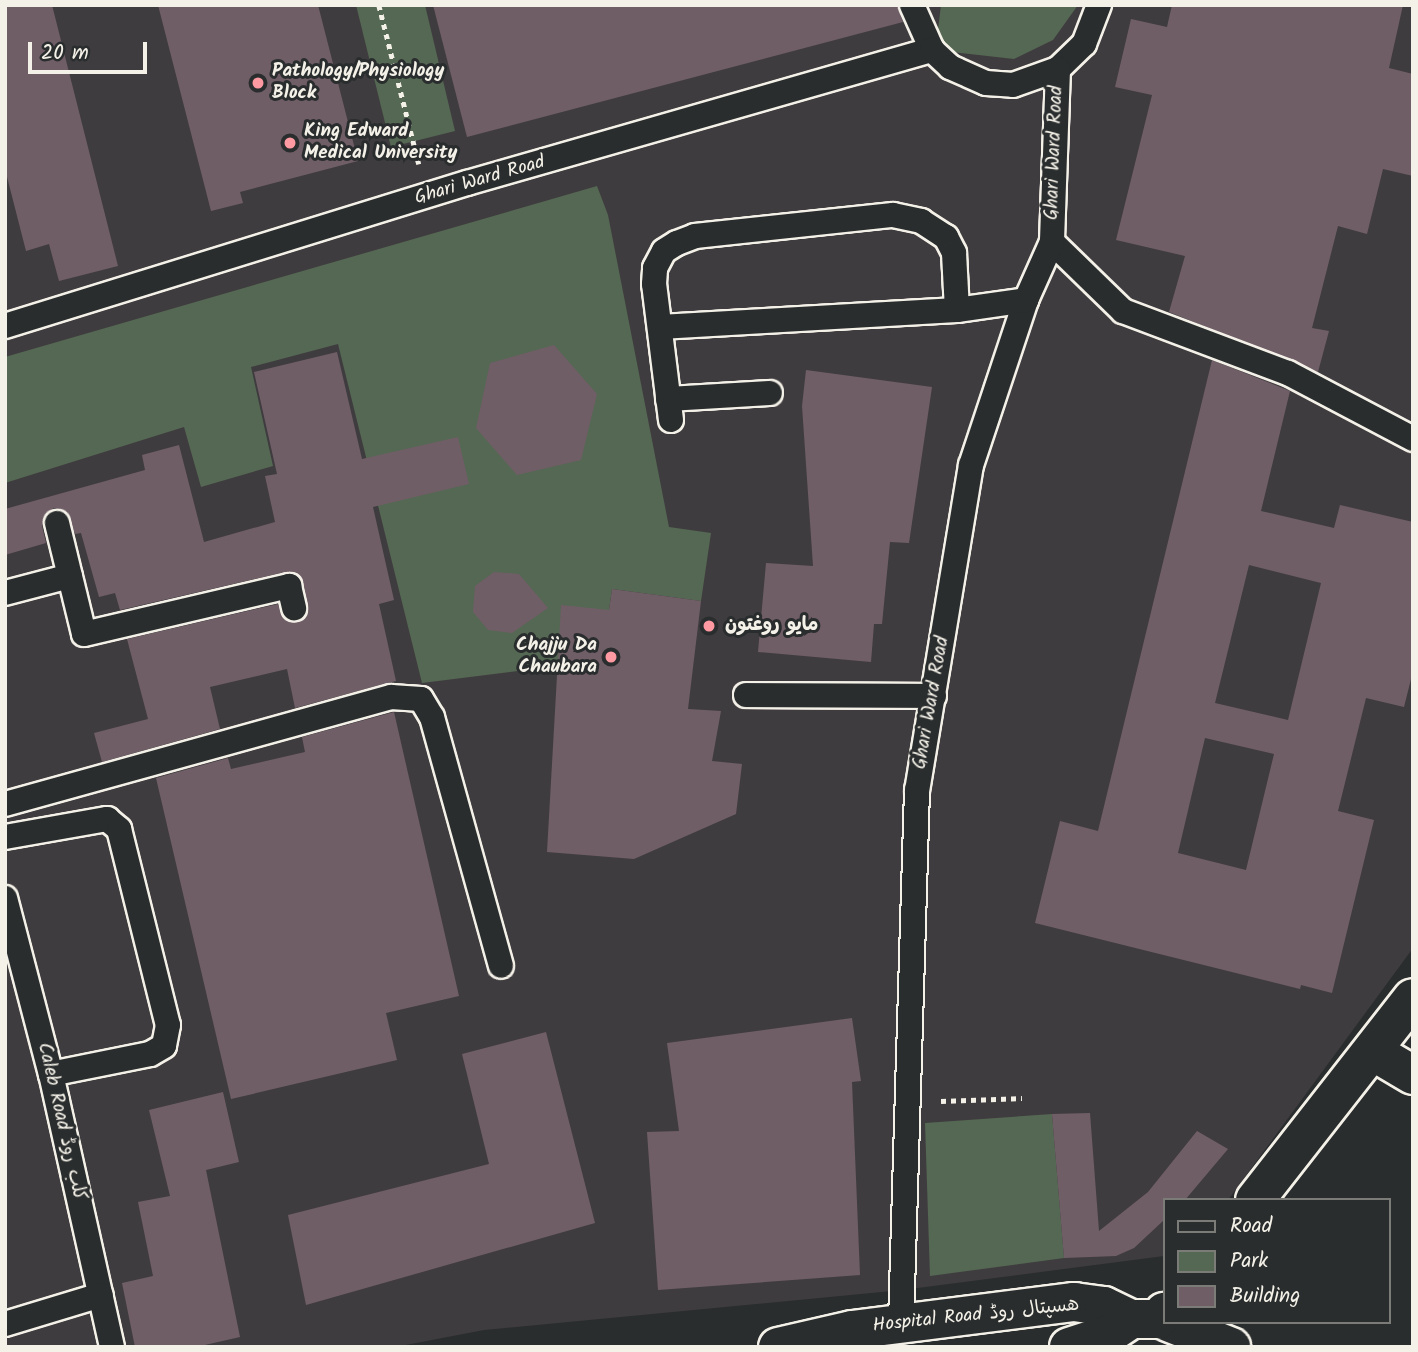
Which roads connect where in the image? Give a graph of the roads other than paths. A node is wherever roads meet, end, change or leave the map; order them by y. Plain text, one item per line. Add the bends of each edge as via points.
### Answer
1 (912, 5) edge
2 (1099, 5) edge
3 (932, 50) junction
4 (1058, 69) junction
5 (1052, 242) junction
6 (1026, 300) junction
7 (957, 310) junction
8 (5, 325) edge
9 (660, 327) junction
10 (771, 393) dead end
11 (1413, 439) edge
12 (57, 523) dead end
13 (70, 576) junction
14 (5, 593) edge
15 (294, 608) dead end
16 (746, 695) dead end
17 (934, 696) junction
18 (5, 804) edge
19 (5, 837) edge
20 (5, 898) edge
21 (501, 966) dead end
22 (1413, 998) edge
23 (1374, 1052) junction
24 (51, 1073) junction
25 (1413, 1075) edge
26 (1257, 1198) edge
27 (101, 1295) junction
28 (1158, 1323) edge
29 (5, 1324) edge
30 (901, 1324) junction
31 (112, 1347) edge
32 (778, 1347) edge
33 (1069, 1347) edge
34 (1231, 1347) edge

1 - 3 lane
2 - 4 lane via 1084,44
3 - 4 lane, Ghari Ward Road via 950,67 986,83 1013,85
3 - 8 lane, Ghari Ward Road via 427,195
4 - 5 lane, Ghari Ward Road
5 - 6 lane, Ghari Ward Road
5 - 11 lane via 1123,311 1288,373
6 - 7 lane
6 - 17 lane, Ghari Ward Road via 971,465
7 - 9 lane
7 - 9 lane via 954,253 946,237 921,221 893,215 695,236 677,243 664,251 655,268
9 - 10 lane via 669,410
12 - 13 lane
13 - 14 lane
13 - 15 lane via 84,634 289,586
16 - 17 lane
17 - 30 lane, Ghari Ward Road via 916,806
18 - 21 lane via 391,697 421,699 432,717
19 - 24 lane via 107,819 118,829 168,1025 164,1046 150,1054
20 - 24 lane, Caleb Road کلب روڈ
22 - 23 main road
23 - 25 main road
23 - 26 main road
24 - 27 lane, Caleb Road کلب روڈ
27 - 29 lane
27 - 31 lane, Caleb Road کلب روڈ
28 - 30 main road, Hospital Road ھسپتال روڈ via 1074,1302
28 - 33 main road, Hospital Road ھسپتال روڈ
28 - 34 main road
30 - 32 main road, Hospital Road ھسپتال روڈ

